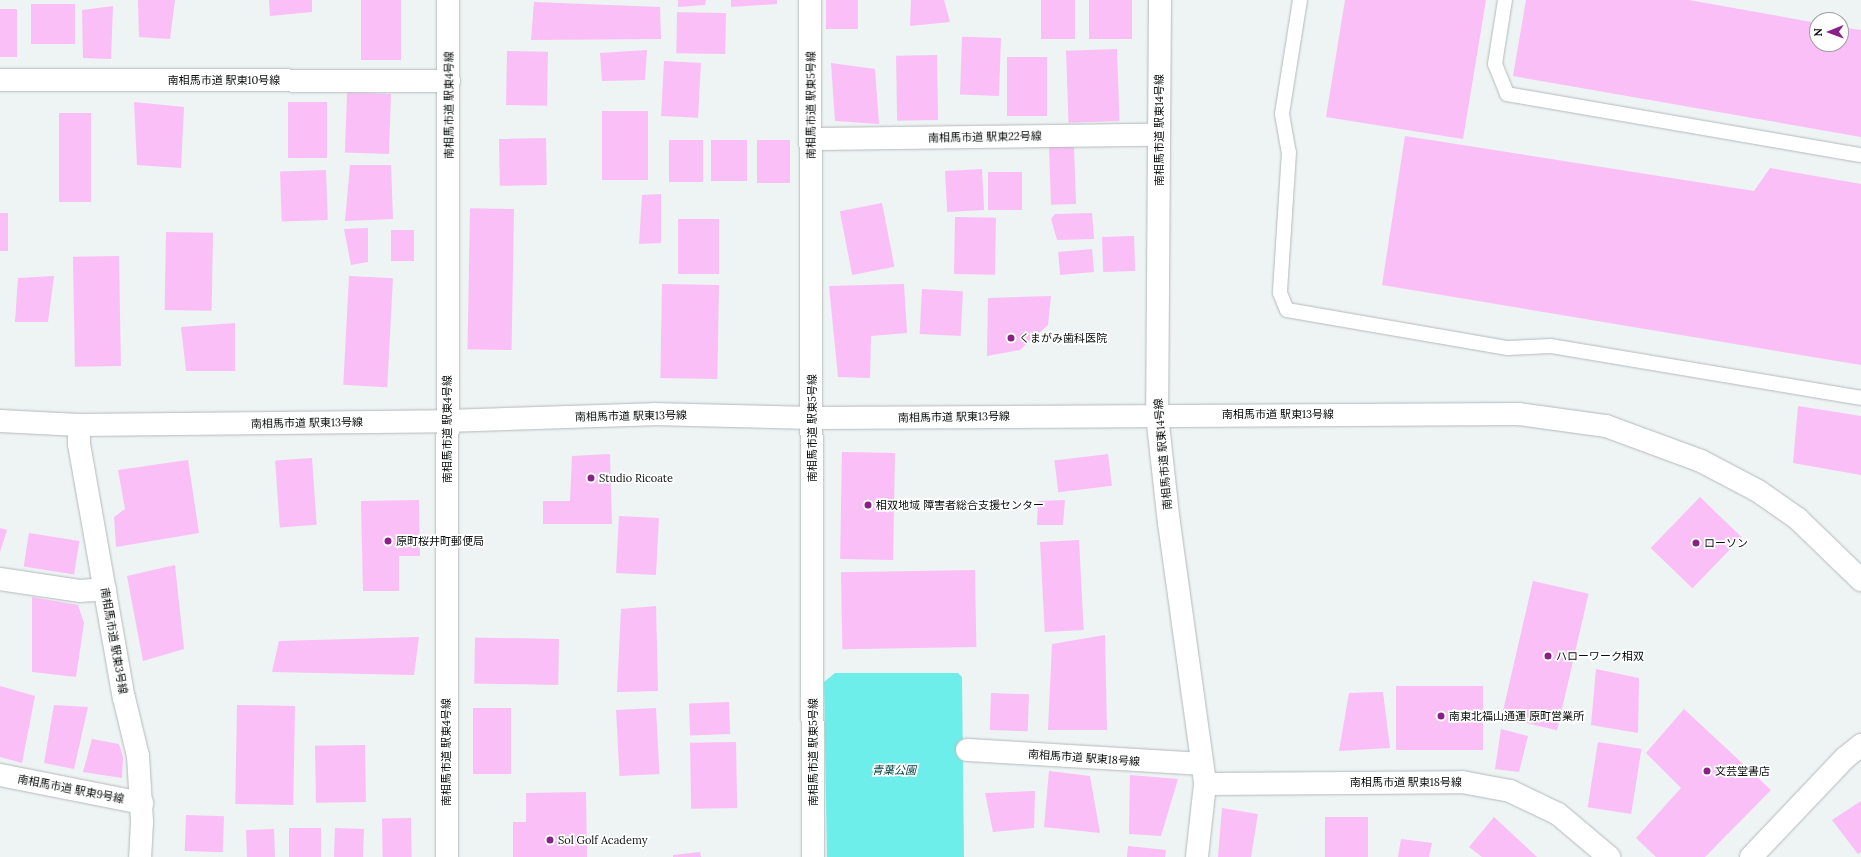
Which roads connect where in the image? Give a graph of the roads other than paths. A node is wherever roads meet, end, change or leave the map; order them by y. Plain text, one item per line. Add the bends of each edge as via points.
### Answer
1 (448, 0) edge
2 (810, 0) edge
3 (1160, 0) edge
4 (1300, 0) edge
5 (1505, 0) edge
6 (0, 80) edge
7 (449, 81) junction
8 (1159, 135) junction
9 (811, 139) junction
10 (1861, 155) edge
11 (1861, 398) edge
12 (1157, 415) junction
13 (812, 418) junction
14 (0, 421) edge
15 (447, 421) junction
16 (79, 425) junction
17 (0, 579) edge
18 (1861, 580) edge
19 (105, 589) junction
20 (1861, 745) edge
21 (967, 750) dead end
22 (1203, 774) junction
23 (0, 775) edge
24 (142, 803) junction
25 (140, 857) edge
26 (447, 857) edge
27 (813, 857) edge
28 (1197, 857) edge
29 (1609, 857) edge
30 (1751, 857) edge

1 - 7 street, 南相馬市道 駅東4号線
2 - 9 street, 南相馬市道 駅東5号線
3 - 8 street, 南相馬市道 駅東14号線
4 - 11 lane via 1282,114 1289,152 1280,293 1287,310 1508,348 1551,346
5 - 10 lane via 1495,64 1508,94
6 - 7 street, 南相馬市道 駅東10号線
7 - 15 street, 南相馬市道 駅東4号線
8 - 9 street, 南相馬市道 駅東22号線
8 - 12 street, 南相馬市道 駅東14号線
9 - 13 street, 南相馬市道 駅東5号線
12 - 13 street, 南相馬市道 駅東13号線
12 - 18 street, 南相馬市道 駅東13号線 via 1518,414 1606,426 1701,461 1758,491 1798,519
12 - 22 street, 南相馬市道 駅東14号線
13 - 15 street, 南相馬市道 駅東13号線 via 654,414
13 - 27 street, 南相馬市道 駅東5号線
14 - 16 street, 南相馬市道 駅東13号線
15 - 16 street, 南相馬市道 駅東13号線
15 - 26 street, 南相馬市道 駅東4号線
16 - 19 street, 南相馬市道 駅東3号線 via 79,444
17 - 19 street via 79,591
19 - 24 street, 南相馬市道 駅東3号線 via 124,698 138,756
20 - 30 street via 1844,758
21 - 22 street, 南相馬市道 駅東18号線
22 - 28 street, 南相馬市道 駅東14号線
22 - 29 street, 南相馬市道 駅東18号線 via 1462,782 1510,791 1558,814
23 - 24 street, 南相馬市道 駅東9号線
24 - 25 street, 南相馬市道 駅東3号線

